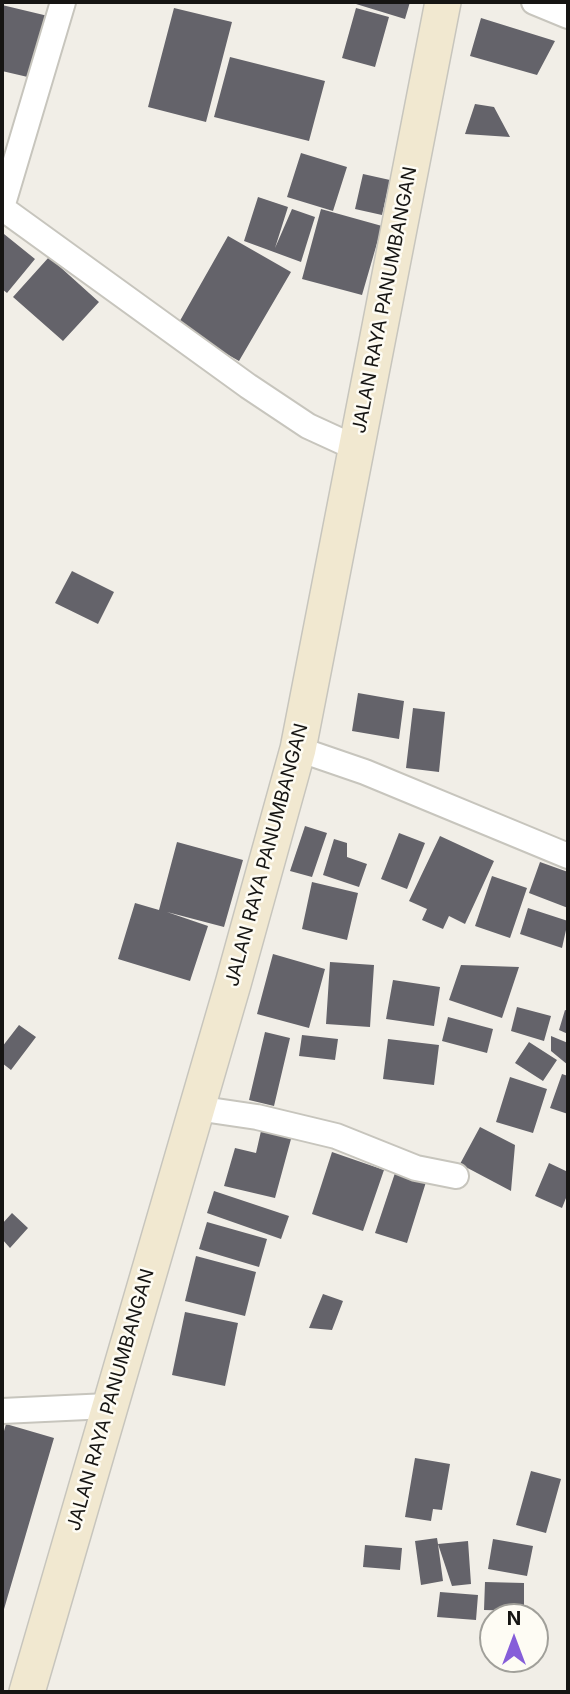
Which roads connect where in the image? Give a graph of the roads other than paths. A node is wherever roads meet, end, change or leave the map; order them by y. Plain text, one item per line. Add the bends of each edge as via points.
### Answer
1 (63, 2) edge
2 (443, 2) edge
3 (534, 2) edge
4 (568, 16) edge
5 (2, 207) edge
6 (356, 448) junction
7 (298, 749) junction
8 (568, 856) edge
9 (196, 1108) junction
10 (456, 1177) dead end
11 (108, 1406) junction
12 (2, 1411) edge
13 (27, 1692) edge

1 - 5 street
2 - 6 main road, JALAN RAYA PANUMBANGAN
3 - 4 street
5 - 6 street via 248,386 308,426
6 - 7 main road, JALAN RAYA PANUMBANGAN
7 - 8 street
7 - 9 main road, JALAN RAYA PANUMBANGAN
9 - 10 street via 336,1136 416,1168
9 - 11 main road, JALAN RAYA PANUMBANGAN
11 - 12 street
11 - 13 main road, JALAN RAYA PANUMBANGAN

